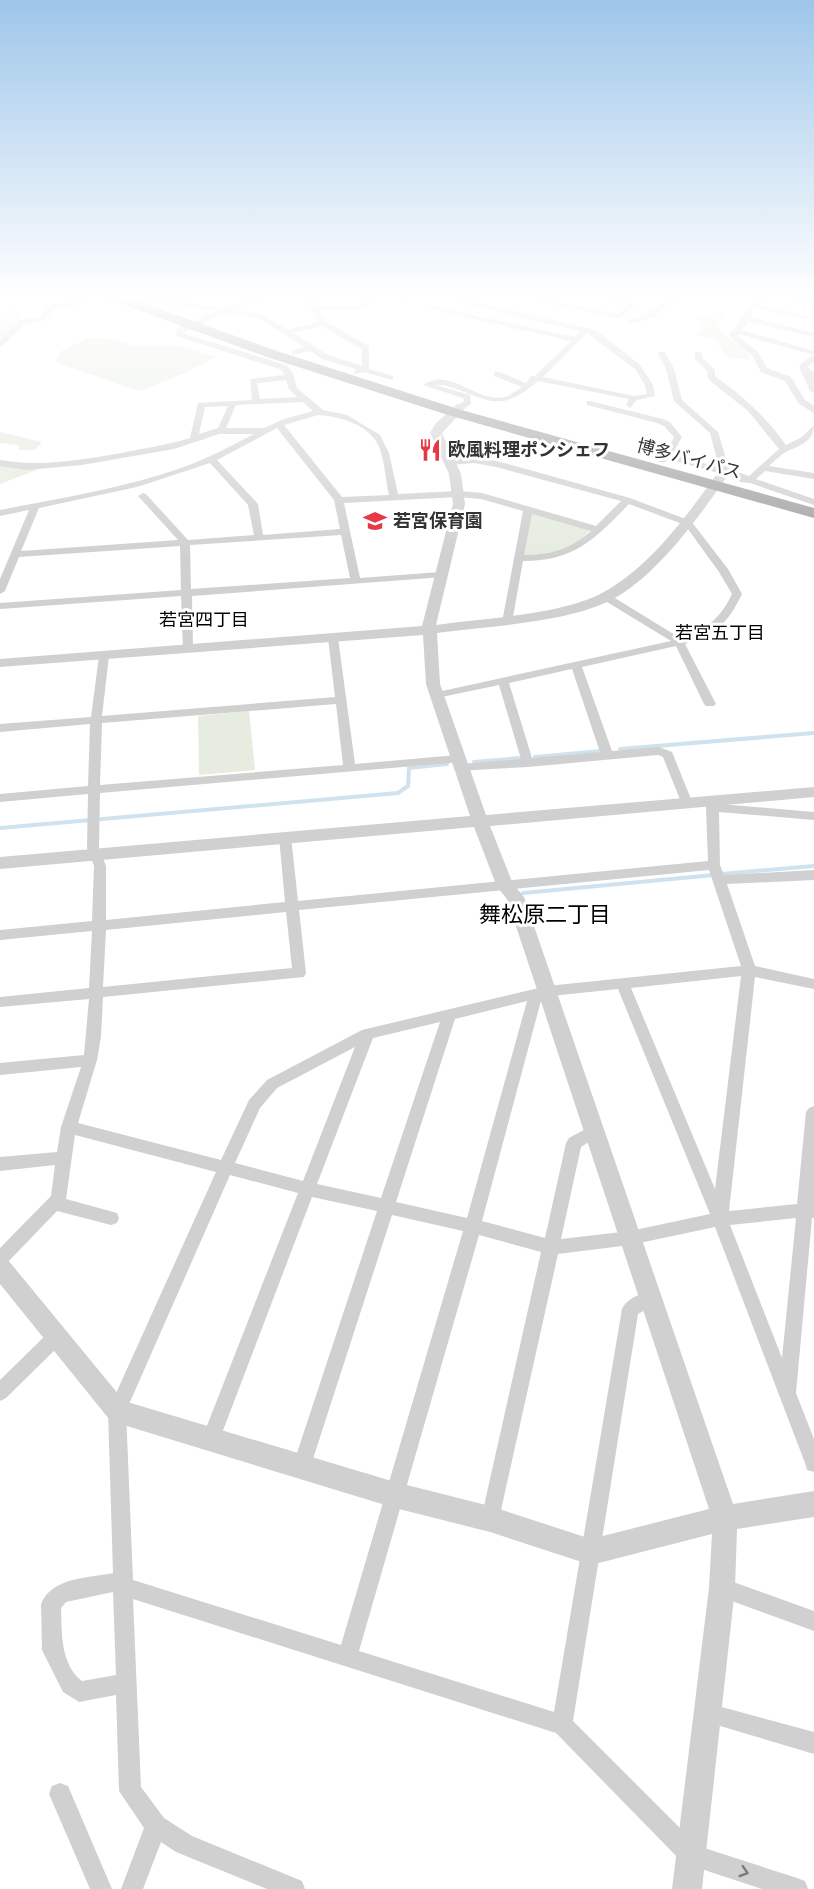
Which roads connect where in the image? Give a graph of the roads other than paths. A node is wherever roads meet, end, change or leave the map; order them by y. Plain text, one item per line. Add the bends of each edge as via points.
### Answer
1 (253, 383) edge
2 (291, 383) edge
3 (379, 383) edge
4 (390, 383) edge
5 (434, 383) edge
6 (442, 383) edge
7 (461, 383) edge
8 (519, 383) edge
9 (529, 383) edge
10 (560, 383) edge
11 (650, 383) edge
12 (674, 383) edge
13 (721, 383) edge
14 (791, 383) edge
15 (526, 386) junction
16 (634, 398) junction
17 (304, 399) junction
18 (509, 399) junction
19 (814, 400) edge
20 (256, 401) junction
21 (802, 402) junction
22 (233, 403) junction
23 (590, 403) dead end
24 (457, 409) junction
25 (814, 410) edge
26 (320, 412) junction
27 (626, 412) junction
28 (280, 426) junction
29 (814, 429) edge
30 (221, 431) junction
31 (266, 431) junction
32 (194, 440) junction
33 (810, 440) edge
34 (784, 449) junction
35 (77, 450) dead end
36 (212, 459) junction
37 (663, 459) junction
38 (82, 462) junction
39 (450, 462) junction
40 (0, 463) edge
41 (763, 468) junction
42 (814, 476) edge
43 (720, 478) junction
44 (750, 480) junction
45 (458, 494) junction
46 (143, 496) dead end
47 (394, 498) junction
48 (627, 500) junction
49 (339, 501) junction
50 (814, 504) edge
51 (35, 506) junction
52 (528, 509) junction
53 (0, 513) edge
54 (814, 513) edge
55 (687, 523) junction
56 (598, 530) junction
57 (345, 532) junction
58 (259, 537) junction
59 (184, 542) junction
60 (16, 554) junction
61 (520, 558) junction
62 (440, 575) junction
63 (356, 582) junction
64 (0, 591) edge
65 (187, 593) junction
66 (606, 597) junction
67 (0, 606) edge
68 (508, 617) junction
69 (428, 630) junction
70 (333, 638) junction
71 (679, 642) junction
72 (189, 649) junction
73 (104, 656) junction
74 (0, 663) edge
75 (576, 665) junction
76 (503, 680) junction
77 (437, 696) junction
78 (341, 700) junction
79 (710, 704) dead end
80 (96, 720) junction
81 (0, 728) edge
82 (607, 755) junction
83 (528, 763) junction
84 (458, 764) junction
85 (349, 767) junction
86 (95, 790) junction
87 (814, 792) edge
88 (0, 798) edge
89 (687, 804) junction
90 (713, 805) junction
91 (814, 816) edge
92 (480, 822) junction
93 (285, 837) junction
94 (97, 855) junction
95 (0, 863) edge
96 (714, 865) junction
97 (814, 875) edge
98 (719, 880) junction
99 (506, 887) junction
100 (293, 908) junction
101 (99, 926) junction
102 (0, 935) edge
103 (749, 970) junction
104 (623, 984) junction
105 (814, 984) edge
106 (95, 993) junction
107 (541, 993) junction
108 (0, 1002) edge
109 (450, 1015) junction
110 (367, 1034) junction
111 (90, 1060) junction
112 (0, 1069) edge
113 (814, 1112) edge
114 (69, 1126) junction
115 (593, 1131) junction
116 (62, 1158) junction
117 (0, 1164) edge
118 (228, 1166) junction
119 (308, 1189) junction
120 (54, 1203) junction
121 (388, 1207) junction
122 (809, 1210) edge
123 (111, 1218) dead end
124 (720, 1219) junction
125 (472, 1226) junction
126 (630, 1238) junction
127 (551, 1247) junction
128 (0, 1259) edge
129 (0, 1268) edge
130 (650, 1298) junction
131 (57, 1337) junction
132 (0, 1392) edge
133 (787, 1396) junction
134 (117, 1411) junction
135 (210, 1441) junction
136 (814, 1463) edge
137 (302, 1465) junction
138 (395, 1495) junction
139 (814, 1504) edge
140 (725, 1518) junction
141 (490, 1519) junction
142 (591, 1552) junction
143 (122, 1584) junction
144 (722, 1588) junction
145 (814, 1621) edge
146 (347, 1658) junction
147 (126, 1683) junction
148 (706, 1713) junction
149 (562, 1725) junction
150 (814, 1743) edge
151 (60, 1794) dead end
152 (156, 1826) junction
153 (691, 1855) junction
154 (101, 1889) edge
155 (132, 1889) edge
156 (294, 1889) edge
157 (687, 1889) edge
158 (797, 1889) edge

1 - 20 street
2 - 17 street
3 - 24 highway, 博多バイパス
4 - 24 highway, 博多バイパス
5 - 24 street via 427,385 467,398 468,402
6 - 18 street via 492,400
7 - 18 street
8 - 15 street
9 - 15 street
10 - 16 street
11 - 16 street via 651,396
12 - 43 street via 678,401 714,432
13 - 34 street via 763,418
14 - 21 street
15 - 18 street
16 - 27 street
17 - 20 street
17 - 26 street
19 - 21 street
20 - 22 street
21 - 25 street
22 - 30 street
22 - 32 street via 201,405
23 - 27 street
24 - 37 highway, 博多バイパス
24 - 39 street via 436,433
24 - 43 highway, 博多バイパス
26 - 28 street
26 - 47 street via 335,413 356,422 379,440
27 - 37 street via 667,424 678,437
28 - 31 street
28 - 49 street
29 - 33 street
30 - 31 street
30 - 32 street
31 - 36 street
32 - 38 street
33 - 34 street
34 - 41 street
35 - 38 street
36 - 51 street via 135,486
36 - 58 street via 254,504
37 - 43 highway, 博多バイパス
38 - 40 street via 26,467
39 - 45 street
39 - 48 street via 474,460 497,464
41 - 42 street
41 - 44 street
43 - 44 street
43 - 50 highway, 博多バイパス
43 - 54 highway, 博多バイパス
43 - 55 street
44 - 50 street
45 - 47 street
45 - 52 street via 483,496
45 - 62 street via 455,524
46 - 59 street
47 - 49 street
48 - 55 street
48 - 56 street
49 - 57 street
51 - 53 street
51 - 60 street
52 - 56 street
52 - 61 street
55 - 66 street via 630,582
55 - 71 street via 737,594 726,618 709,633
56 - 61 street via 577,549 559,557
57 - 58 street
57 - 63 street
58 - 59 street
59 - 60 street
59 - 65 street
60 - 64 street
61 - 68 street
62 - 63 street
62 - 69 street
63 - 65 street
65 - 67 street
65 - 72 street
66 - 68 street via 556,612
66 - 71 street
68 - 69 street
69 - 70 street
69 - 77 street
70 - 72 street
70 - 78 street
71 - 75 street
71 - 79 street
72 - 73 street
73 - 74 street
73 - 80 street
75 - 76 street
75 - 82 street
76 - 77 street
76 - 83 street
77 - 84 street
78 - 80 street
78 - 85 street
80 - 81 street
80 - 86 street
82 - 83 street
82 - 89 street via 659,751 668,755
83 - 84 street
84 - 85 street
84 - 92 street
85 - 86 street
86 - 88 street
86 - 94 street via 93,848
87 - 90 street
89 - 90 street
89 - 92 street
90 - 91 street
90 - 96 street
92 - 93 street
92 - 99 street
93 - 94 street
93 - 100 street
94 - 95 street
94 - 101 street
96 - 98 street
96 - 99 street
97 - 98 street
98 - 103 street
99 - 100 street
99 - 107 street via 515,897
100 - 101 street
100 - 106 street via 299,973
101 - 102 street
101 - 106 street
103 - 104 street
103 - 105 street
103 - 124 street
104 - 107 street
104 - 124 street
106 - 108 street
106 - 111 street
107 - 109 street
107 - 115 street
107 - 125 street
109 - 110 street
109 - 121 street
110 - 118 street via 272,1084 254,1104
110 - 119 street
111 - 112 street
111 - 114 street
113 - 122 street
114 - 116 street
114 - 118 street
115 - 126 street
115 - 127 street via 574,1143
116 - 117 street
116 - 120 street via 58,1199
118 - 119 street
118 - 134 street
119 - 121 street
119 - 135 street
120 - 123 street
120 - 128 street
121 - 125 street
121 - 137 street
122 - 124 street
122 - 133 street
124 - 126 street
124 - 133 street
125 - 127 street
125 - 138 street
126 - 127 street
126 - 130 street
127 - 141 street
129 - 131 street
130 - 140 street
130 - 142 street via 630,1309
131 - 132 street
131 - 134 street
133 - 136 street
134 - 135 street
134 - 143 street
135 - 137 street
137 - 138 street
138 - 141 street
138 - 146 street
139 - 140 street
140 - 142 street
140 - 144 street
141 - 142 street
142 - 149 street
143 - 146 street
143 - 147 street
143 - 147 street via 61,1593 51,1604 52,1650 70,1685 79,1692
144 - 145 street
144 - 148 street
146 - 149 street
147 - 152 street via 130,1791
148 - 150 street
148 - 153 street
149 - 153 street
151 - 154 street
152 - 155 street
152 - 156 street via 184,1844
153 - 157 street
153 -> 158 street

